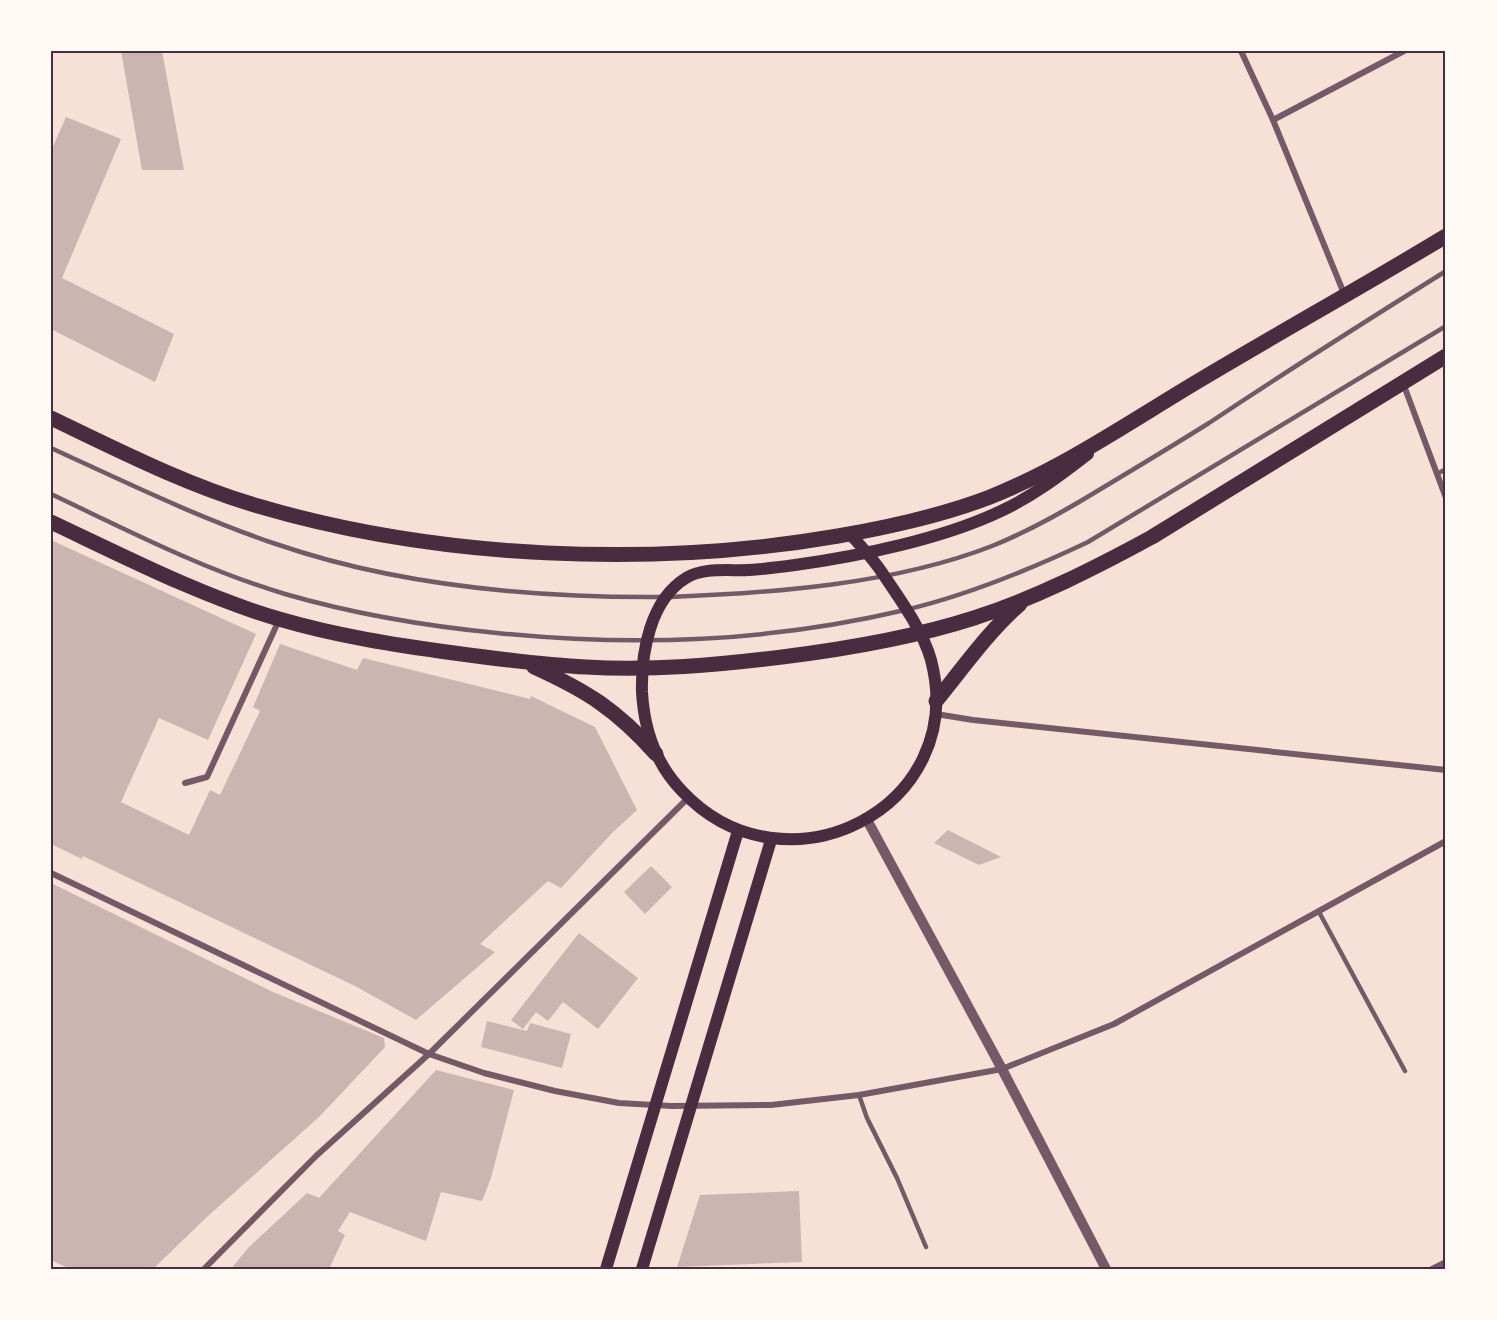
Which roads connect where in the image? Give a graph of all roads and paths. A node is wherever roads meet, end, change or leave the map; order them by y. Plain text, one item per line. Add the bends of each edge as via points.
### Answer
1 (1241, 51) edge
2 (1404, 51) edge
3 (1395, 53) edge
4 (1274, 120) junction
5 (1446, 236) edge
6 (1446, 271) edge
7 (1345, 297) junction
8 (1446, 326) edge
9 (1446, 356) edge
10 (1403, 383) junction
11 (51, 418) edge
12 (1120, 429) junction
13 (51, 448) edge
14 (1446, 469) edge
15 (1437, 474) junction
16 (51, 494) edge
17 (1446, 498) edge
18 (51, 522) edge
19 (850, 534) junction
20 (866, 552) junction
21 (883, 574) junction
22 (667, 597) junction
23 (1029, 597) junction
24 (906, 610) junction
25 (279, 619) junction
26 (919, 633) junction
27 (647, 642) junction
28 (523, 662) junction
29 (643, 669) junction
30 (936, 707) junction
31 (656, 754) junction
32 (1446, 770) edge
33 (184, 783) dead end
34 (688, 798) junction
35 (866, 818) junction
36 (738, 831) junction
37 (771, 840) junction
38 (1446, 841) edge
39 (51, 873) edge
40 (1319, 912) junction
41 (429, 1054) junction
42 (1002, 1069) junction
43 (1405, 1071) dead end
44 (859, 1095) junction
45 (656, 1105) junction
46 (692, 1105) junction
47 (926, 1247) dead end
48 (1443, 1265) edge
49 (204, 1269) edge
50 (606, 1269) edge
51 (642, 1269) edge
52 (1106, 1269) edge
53 (1432, 1269) edge

1 - 4 street
2 - 3 street
3 - 4 street
4 - 7 street
5 - 7 main road
6 - 21 lane via 1050,519 991,546 930,565
7 - 12 main road
8 - 24 lane via 1088,542 999,581
9 - 10 main road
10 - 15 street
10 - 23 main road via 1152,537
11 - 19 main road via 144,462 253,505 344,529 416,541 526,551 648,554 744,549
12 - 19 main road via 1063,463 952,511
12 - 20 main road via 1049,483 1000,512
13 - 22 lane via 207,518 278,545 353,566 539,595
14 - 15 lane
15 - 17 street
16 - 27 lane via 200,562 326,605 449,628 547,638
18 - 25 main road via 213,596
19 - 20 main road
20 - 21 main road
20 - 22 main road via 792,565 700,573 688,577
21 - 22 lane via 796,588
21 - 24 main road
22 - 27 main road
23 - 26 main road
23 - 30 main road via 1003,619
24 - 26 main road
24 - 27 lane via 772,633
25 - 28 main road via 374,642
25 - 33 street via 207,777
26 - 29 main road via 831,651
26 - 30 main road via 931,659
27 - 29 main road
28 - 29 main road
28 - 31 main road via 600,702 633,728
29 - 31 main road via 646,723
30 - 32 street via 973,720
30 - 35 main road via 931,740 921,764 888,804
31 - 34 main road via 667,775
34 - 36 main road via 711,817
34 - 41 street
35 - 37 main road via 837,833 805,840
35 - 42 street
36 - 37 main road
36 - 45 main road
37 - 46 main road
38 - 40 street
39 - 41 street
40 - 42 street via 1114,1024
40 - 43 lane
41 - 45 street via 484,1073 555,1090
41 - 49 street via 316,1156
42 - 44 street
42 - 52 street
44 - 46 street via 771,1105
44 - 47 lane
45 - 46 street
45 - 50 main road
46 - 51 main road
48 - 53 street

